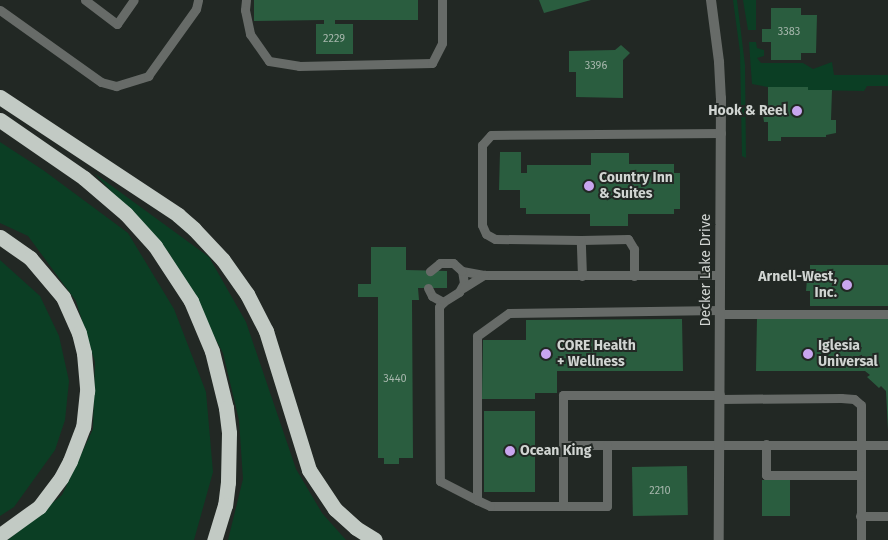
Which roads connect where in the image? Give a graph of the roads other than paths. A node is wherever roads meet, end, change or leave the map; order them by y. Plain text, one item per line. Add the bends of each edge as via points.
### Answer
1 (86, 0) edge
2 (134, 0) edge
3 (198, 0) edge
4 (246, 0) edge
5 (442, 0) edge
6 (711, 0) edge
7 (0, 10) edge
8 (0, 97) edge
9 (0, 120) edge
10 (720, 133) junction
11 (0, 238) edge
12 (581, 240) junction
13 (430, 272) dead end
14 (462, 272) junction
15 (484, 275) junction
16 (720, 275) junction
17 (582, 276) junction
18 (634, 276) junction
19 (428, 288) dead end
20 (463, 288) junction
21 (443, 302) junction
22 (720, 312) junction
23 (888, 314) edge
24 (720, 397) junction
25 (719, 444) junction
26 (766, 444) junction
27 (563, 445) junction
28 (607, 445) junction
29 (860, 445) junction
30 (888, 445) edge
31 (860, 475) junction
32 (477, 500) junction
33 (563, 506) junction
34 (860, 516) junction
35 (888, 516) edge
36 (0, 535) edge
37 (214, 540) edge
38 (375, 540) edge
39 (719, 540) edge
40 (861, 540) edge

1 - 2 lane via 117,24
3 - 7 lane via 196,10 148,76 116,86 101,82
4 - 5 lane via 250,34 268,61 299,66 432,63 442,43
6 - 10 street, Decker Lake Drive via 719,62
8 - 38 highway via 178,215 223,260 247,294 266,331 310,470 335,509
9 - 37 highway via 110,199 151,240 181,282 203,326 223,388 229,433 225,505
10 - 12 lane via 491,135 482,145 482,225 486,234 495,239
10 - 16 street, Decker Lake Drive
11 - 36 highway via 30,258 63,297 79,333 87,391 83,427 62,478 38,507
12 - 17 lane
12 - 18 lane via 628,239 634,249
13 - 14 lane via 447,262
14 - 15 lane
14 - 20 lane
15 - 17 lane
15 - 20 lane
16 - 18 lane
16 - 22 street, Decker Lake Drive
17 - 18 lane
19 - 21 lane via 432,296
20 - 21 lane
21 - 32 lane via 439,307 440,481
22 - 23 lane
22 - 24 street, Decker Lake Drive
22 - 32 lane via 510,313 477,336
24 - 25 street, Decker Lake Drive
24 - 27 lane via 563,395
24 - 29 lane via 854,399 861,405
25 - 26 lane
25 - 28 lane
25 - 39 street, Decker Lake Drive
26 - 29 lane
26 - 31 lane via 766,475
27 - 28 lane
27 - 33 lane
28 - 33 lane via 607,506
29 - 30 lane
29 - 31 lane
31 - 34 lane
32 - 33 lane via 490,506
34 - 35 lane
34 - 40 lane

